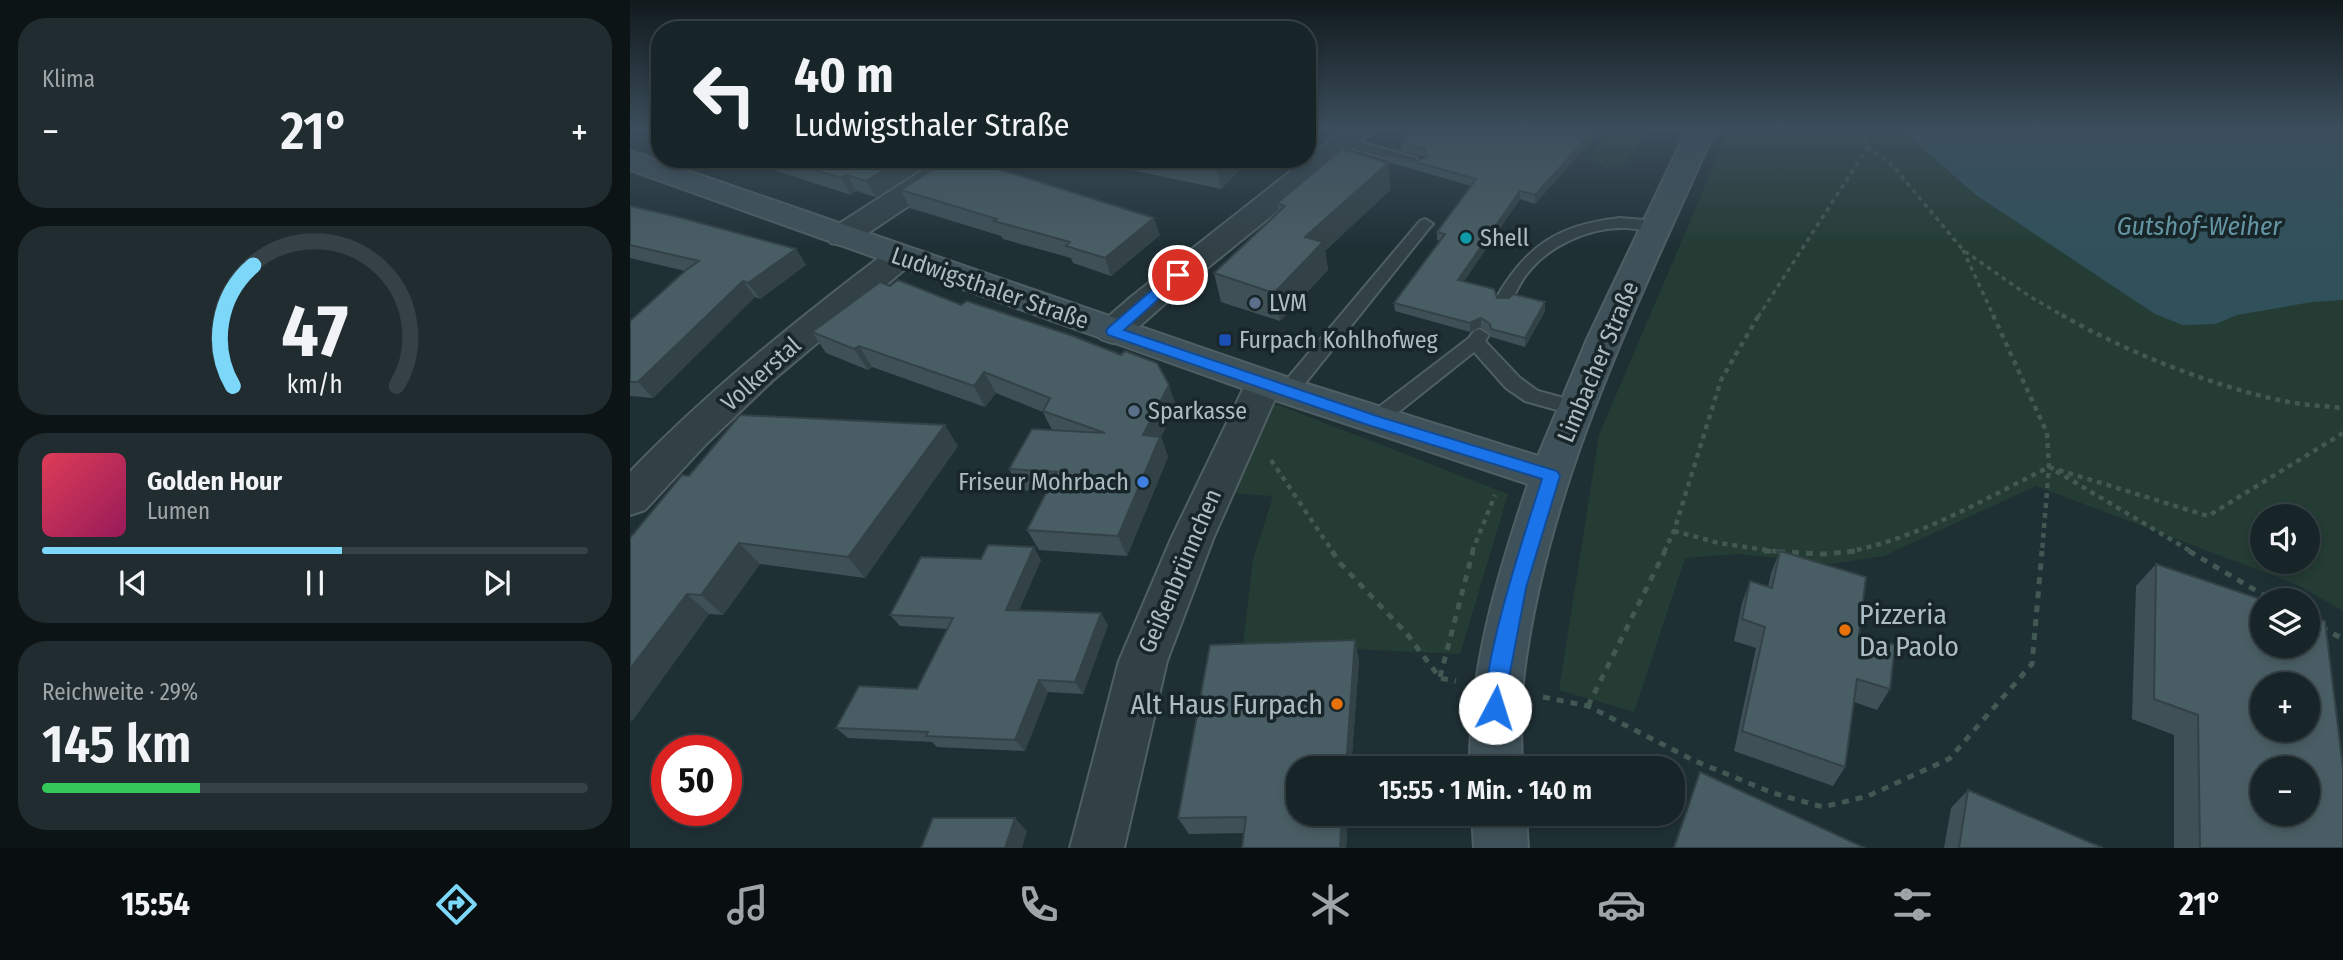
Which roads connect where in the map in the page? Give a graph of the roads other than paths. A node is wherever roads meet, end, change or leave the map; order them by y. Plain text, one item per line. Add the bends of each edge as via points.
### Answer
1 (657, 170) edge
2 (944, 170) edge
3 (1314, 170) edge
4 (1683, 170) edge
5 (1425, 224) dead end
6 (1657, 226) junction
7 (842, 236) junction
8 (900, 257) junction
9 (1503, 300) edge
10 (1113, 331) junction
11 (1266, 398) junction
12 (1575, 408) junction
13 (1374, 421) junction
14 (1551, 476) junction
15 (630, 499) edge
16 (1496, 756) edge
17 (1500, 826) edge
18 (1097, 848) edge
19 (1501, 848) edge

1 - 7 street, Ludwigsthaler Straße
2 - 7 street
3 - 10 street via 1158,290
4 - 6 street, Limbacher Straße
5 - 11 lane
6 - 9 lane via 1622,221 1583,229 1546,247 1522,269
6 - 12 street, Limbacher Straße
7 - 8 street, Ludwigsthaler Straße
8 - 10 street, Ludwigsthaler Straße
8 - 15 street, Volkerstal via 781,355
10 - 11 street, Ludwigsthaler Straße
11 - 13 street, Ludwigsthaler Straße
11 - 18 street, Geißenbrünnchen via 1192,539 1143,661
12 - 13 lane via 1532,396 1513,383 1478,338
12 - 14 street, Limbacher Straße
13 - 14 street, Ludwigsthaler Straße
14 - 16 street, Limbacher Straße via 1517,588 1497,687
17 - 19 street

